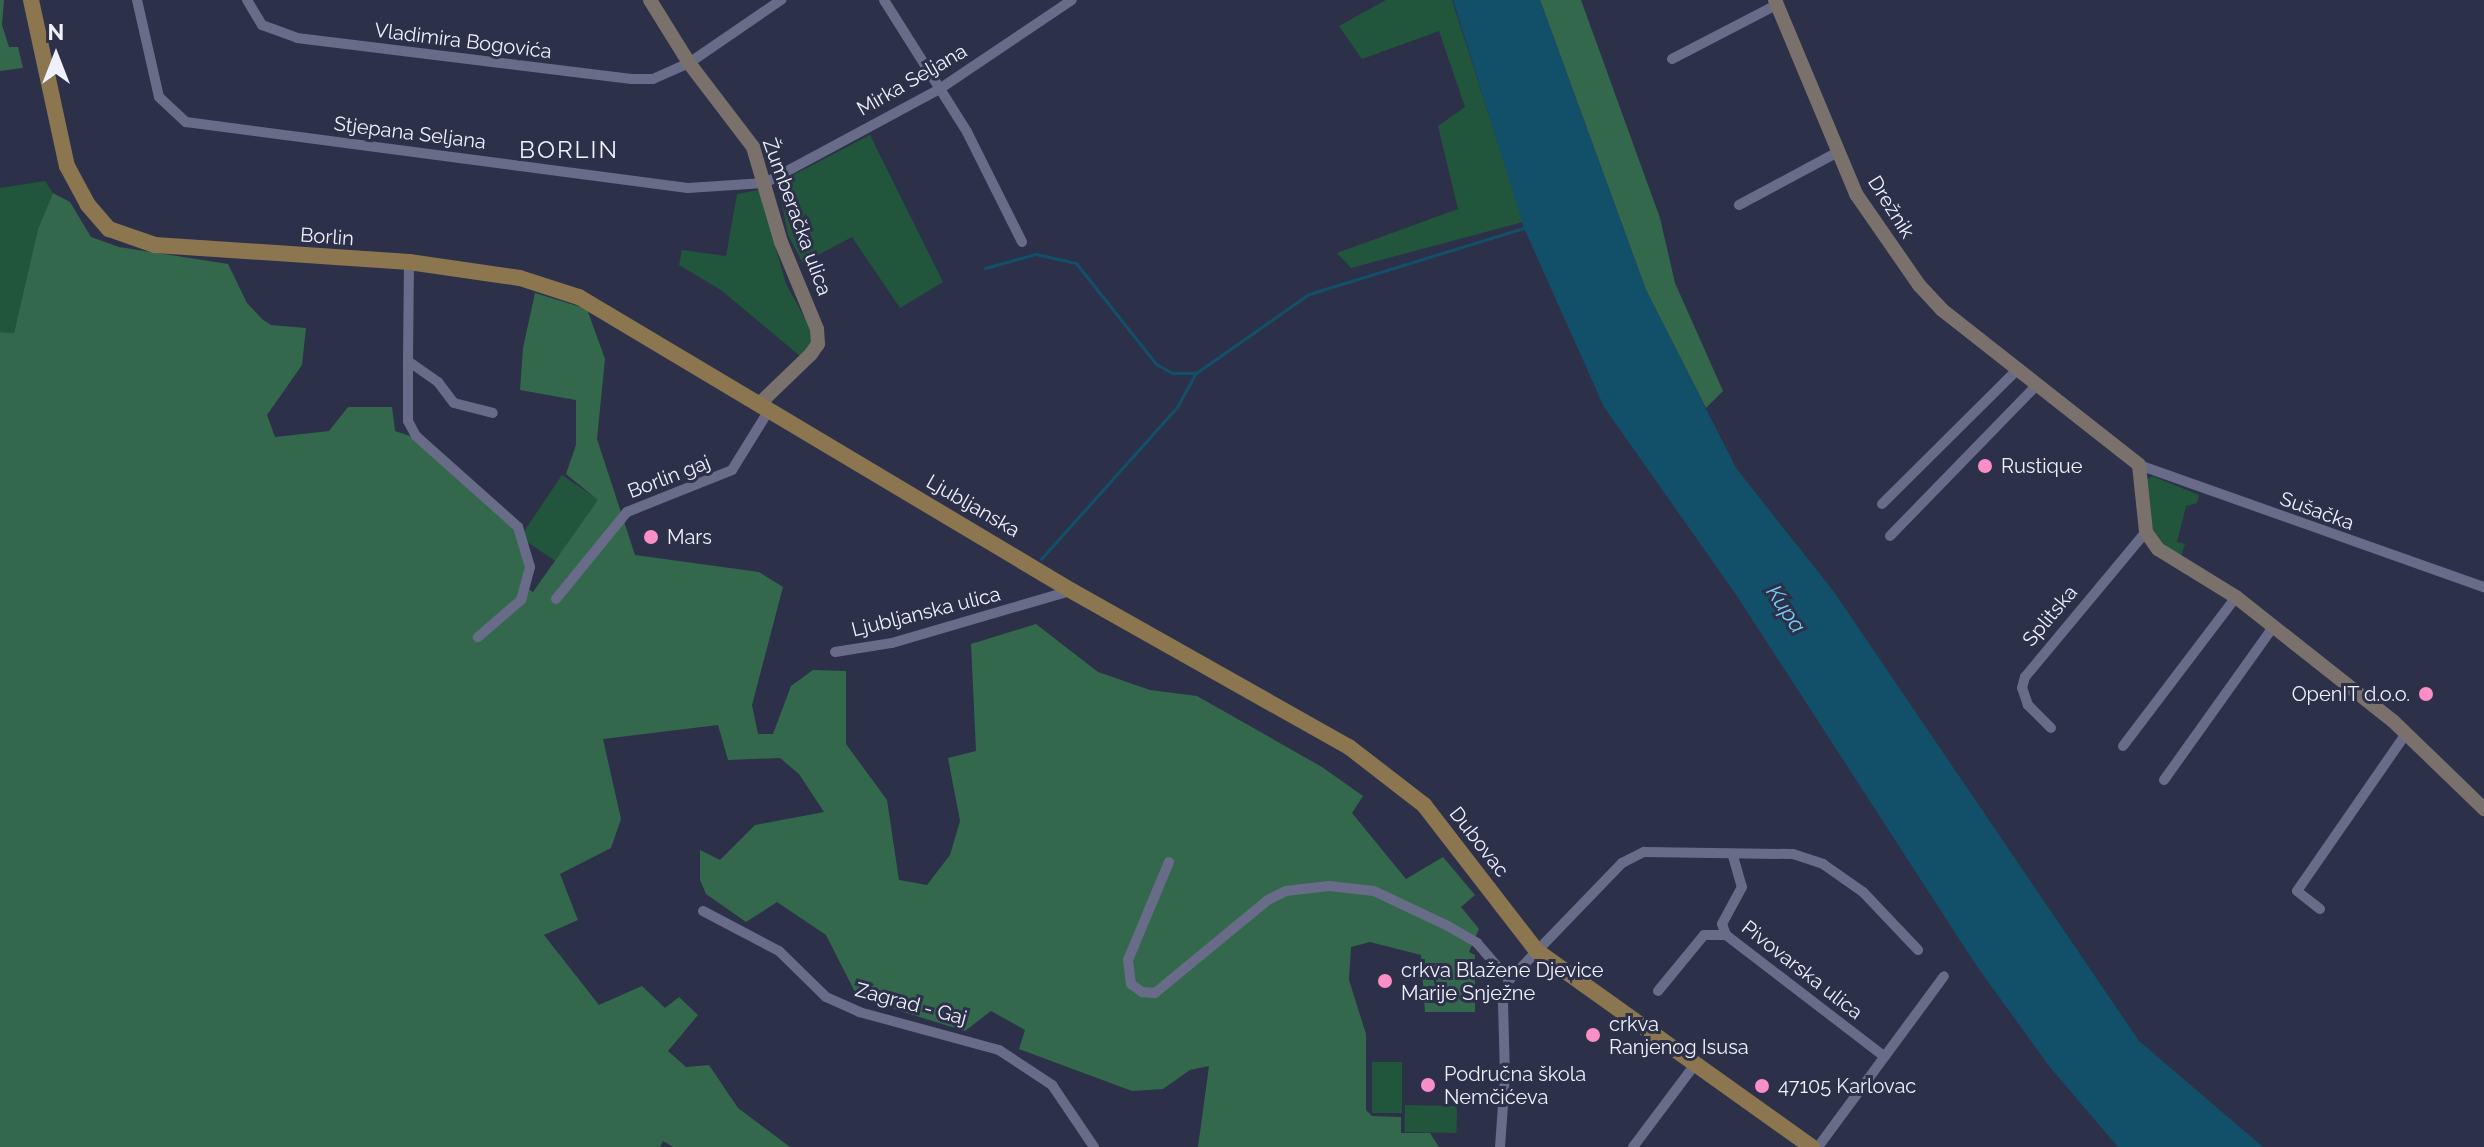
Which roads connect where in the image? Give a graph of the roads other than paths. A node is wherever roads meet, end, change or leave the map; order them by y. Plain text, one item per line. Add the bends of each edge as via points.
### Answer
1 (31, 0) edge
2 (137, 0) edge
3 (247, 0) edge
4 (650, 0) edge
5 (781, 0) edge
6 (884, 0) edge
7 (1072, 0) edge
8 (1776, 2) edge
9 (1672, 59) dead end
10 (689, 63) junction
11 (938, 90) junction
12 (1836, 153) junction
13 (765, 183) junction
14 (1739, 205) dead end
15 (1022, 242) dead end
16 (409, 262) junction
17 (408, 361) junction
18 (2017, 370) junction
19 (2037, 385) junction
20 (764, 407) junction
21 (493, 413) dead end
22 (2139, 465) junction
23 (1882, 504) dead end
24 (2146, 532) junction
25 (1890, 536) dead end
26 (2484, 587) edge
27 (1072, 591) junction
28 (2236, 597) junction
29 (556, 599) dead end
30 (2274, 626) junction
31 (478, 637) dead end
32 (1166, 643) joint
33 (835, 652) dead end
34 (2051, 728) dead end
35 (2407, 732) junction
36 (2123, 746) dead end
37 (2164, 780) dead end
38 (2484, 809) edge
39 (1733, 856) junction
40 (1169, 862) dead end
41 (2320, 909) dead end
42 (703, 911) dead end
43 (1726, 935) junction
44 (1918, 950) dead end
45 (1537, 951) junction
46 (1944, 976) dead end
47 (1509, 980) junction
48 (1658, 991) dead end
49 (1885, 1057) junction
50 (1696, 1063) junction
51 (1094, 1147) edge
52 (1500, 1147) edge
53 (1633, 1147) edge
54 (1812, 1147) edge
55 (1818, 1147) edge

1 - 16 main road, Borlin via 67,166 88,205 109,229 155,245
2 - 13 street, Stjepana Seljana via 159,97 186,122 688,188
3 - 10 street, Vladimira Bogovića via 262,25 297,38 631,79 653,79
4 - 10 street, Žumberačka ulica
5 - 10 street, Vladimira Bogovića
6 - 11 street
7 - 11 street, Mirka Seljana
8 - 9 street, Drežnik
8 - 12 street, Drežnik
10 - 13 street, Žumberačka ulica via 753,147
11 - 13 street, Mirka Seljana
11 - 15 street via 989,174
12 - 14 street
12 - 18 street, Drežnik via 1856,194 1919,285
13 - 20 street, Žumberačka ulica via 818,344
16 - 17 street
16 - 20 main road, Borlin via 520,278 579,297
17 - 21 street via 438,382 454,403
17 - 31 street via 408,421 416,436 518,527 530,567 521,600
18 - 19 street, Drežnik
18 - 23 street
19 - 22 street, Drežnik
19 - 25 street
20 - 27 main road, Ljubljanska
20 - 29 street, Borlin gaj via 732,470 627,512
22 - 24 street
22 - 26 street, Sušačka
24 - 28 street via 2158,549
24 - 34 street, Splitska via 2025,677 2022,688 2028,705
27 - 32 main road, Ljubljanska
27 - 33 street, Ljubljanska ulica via 892,643
28 - 30 street
28 - 36 street
30 - 35 street
30 - 37 street
32 - 45 main road, Dubovac via 1327,732 1424,805
35 - 38 street
35 - 41 street via 2297,891
39 - 43 street, Pivovarska ulica via 1742,887 1722,924
39 - 44 street via 1793,854 1823,864 1863,892
39 - 45 street via 1644,852 1622,863
40 - 47 street via 1128,960 1131,984 1142,992 1155,993 1268,900 1286,891 1329,886 1374,891 1437,920 1477,943
42 - 51 street, Zagrad - Gaj via 779,951 826,997 859,1012 999,1050 1052,1085
43 - 48 street via 1704,935
43 - 49 street, Pivovarska ulica
45 - 47 street
45 - 50 main road, Dubovac
46 - 49 street
47 - 52 street via 1503,1000
49 - 55 street
50 - 53 street
50 - 54 main road, Dubovac

